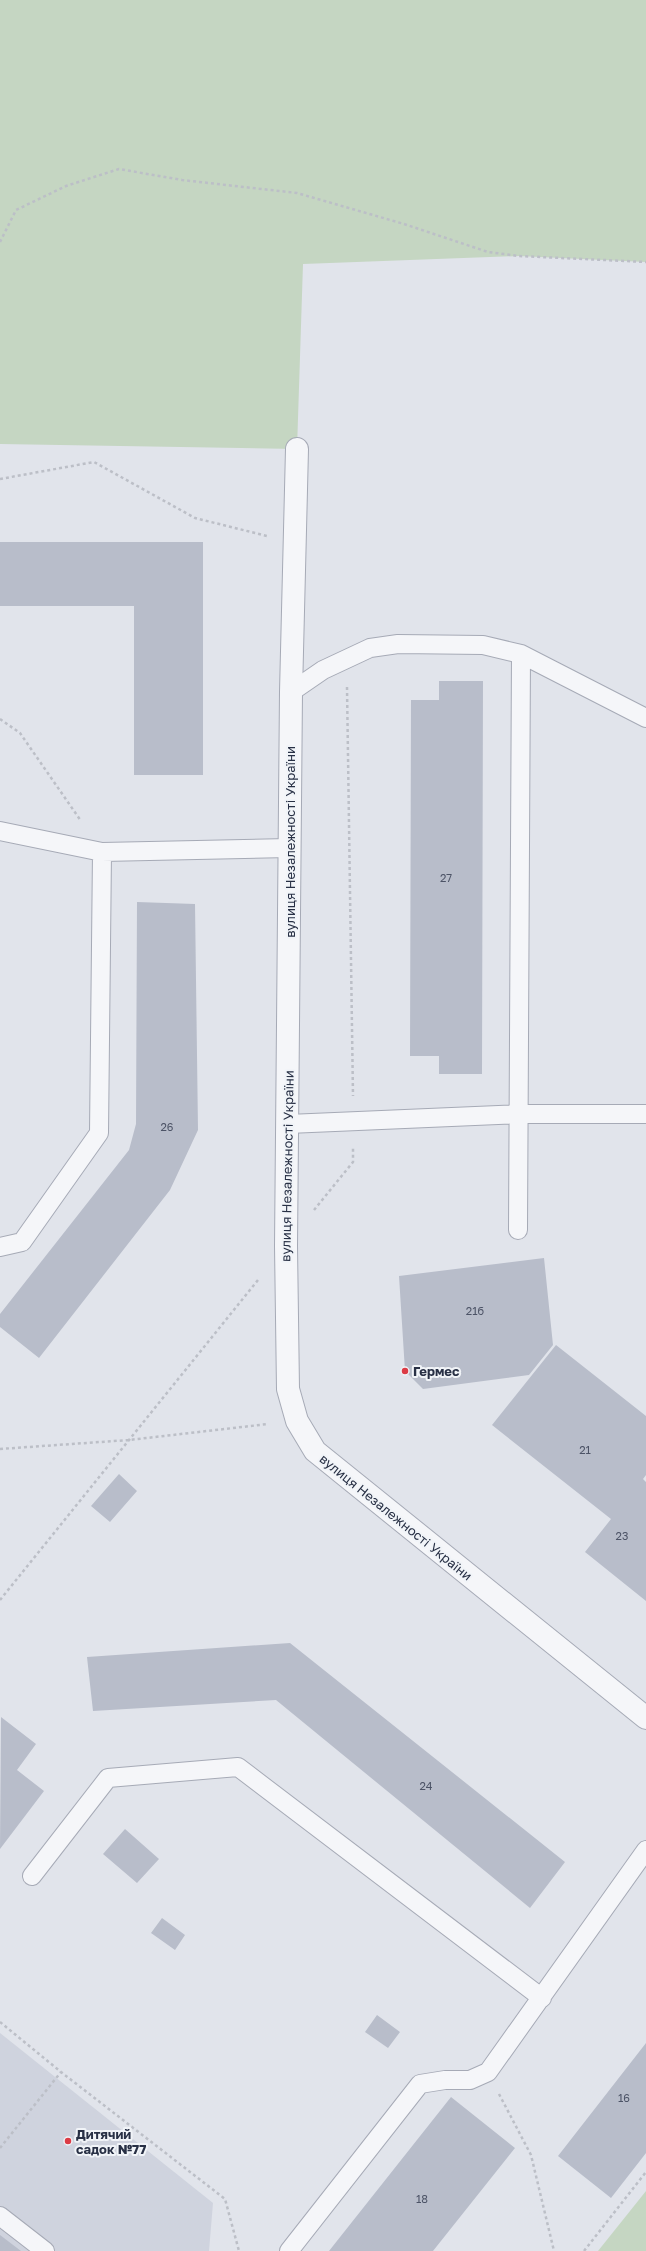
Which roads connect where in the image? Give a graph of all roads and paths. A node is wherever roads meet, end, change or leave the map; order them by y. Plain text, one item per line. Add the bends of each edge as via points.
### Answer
1 (0, 242) edge
2 (646, 262) edge
3 (297, 449) dead end
4 (0, 479) edge
5 (295, 542) junction
6 (521, 654) junction
7 (291, 692) junction
8 (646, 718) edge
9 (0, 719) edge
10 (0, 831) edge
11 (289, 848) junction
12 (102, 852) junction
13 (520, 1114) junction
14 (646, 1114) edge
15 (288, 1124) junction
16 (518, 1230) dead end
17 (0, 1247) edge
18 (297, 1421) junction
19 (0, 1449) edge
20 (646, 1718) edge
21 (646, 1850) edge
22 (32, 1876) dead end
23 (542, 1998) junction
24 (0, 2022) edge
25 (61, 2072) junction
26 (488, 2072) junction
27 (0, 2148) edge
28 (646, 2172) edge
29 (0, 2216) edge
30 (45, 2251) edge
31 (239, 2251) edge
32 (289, 2251) edge
33 (554, 2251) edge
34 (584, 2251) edge

1 - 2 path via 16,210 66,186 119,169 182,180 297,193 488,252
3 - 5 street, вулиця Незалежності України
4 - 5 path via 94,462 195,518
5 - 7 street, вулиця Незалежності України
6 - 7 lane via 483,645 398,644 377,647 347,657
6 - 8 lane
6 - 13 lane
7 - 11 street, вулиця Незалежності України
9 - 12 path via 20,734
10 - 12 lane
11 - 12 lane
11 - 15 street, вулиця Незалежності України
12 - 17 lane via 99,1133 22,1242
13 - 14 lane
13 - 15 lane
13 - 16 lane
15 - 18 street, вулиця Незалежності України via 288,1389
18 - 19 path via 129,1440
18 - 20 street, вулиця Незалежності України via 315,1451
21 - 23 lane
22 - 23 lane via 108,1778 238,1767
23 - 26 lane
24 - 25 path
25 - 27 path
25 - 31 path via 225,2199
26 - 32 lane via 470,2080 420,2084
26 - 33 path via 531,2155
28 - 34 path
29 - 30 lane

